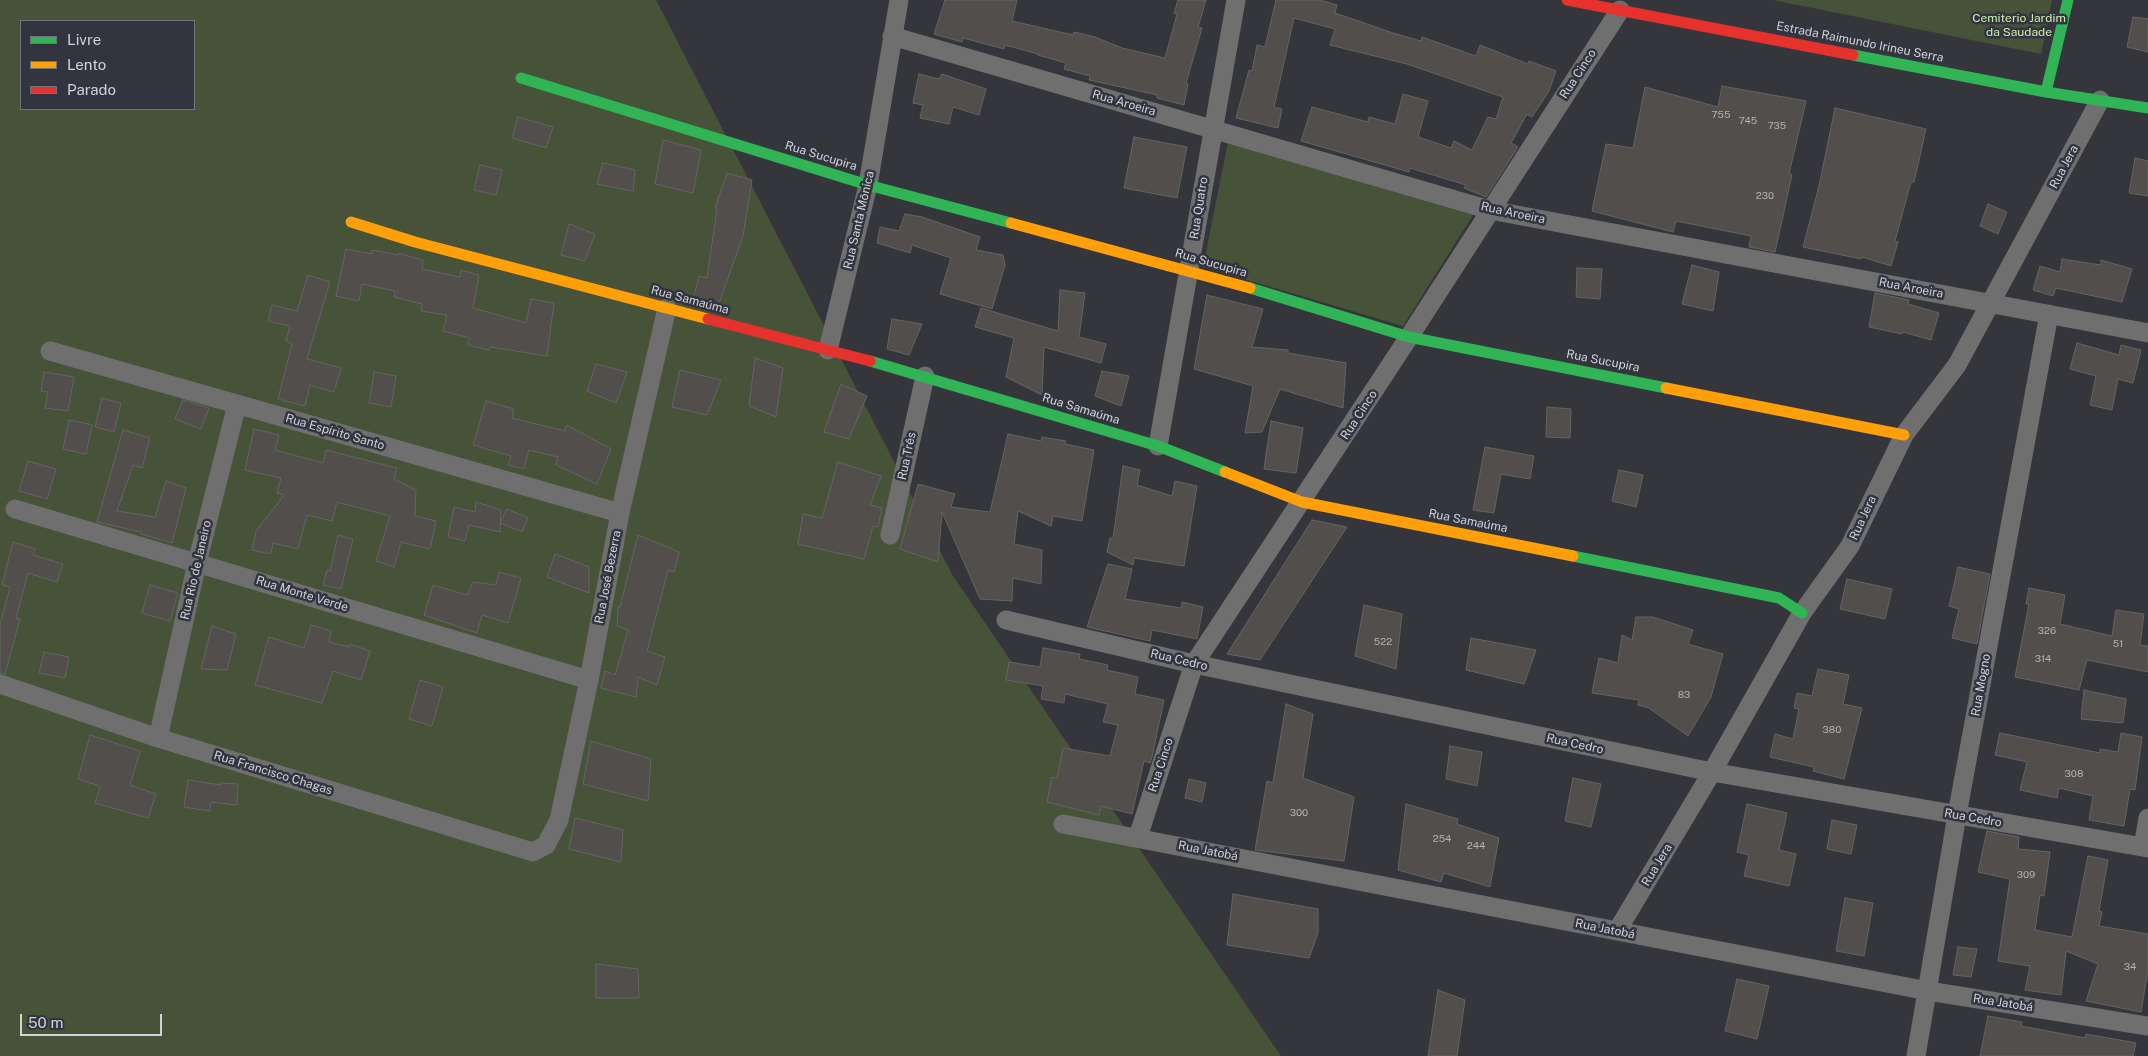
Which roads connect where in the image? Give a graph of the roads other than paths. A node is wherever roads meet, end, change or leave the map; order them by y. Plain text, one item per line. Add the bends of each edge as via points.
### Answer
1 (899, 0) edge
2 (1236, 0) edge
3 (1567, 0) edge
4 (2068, 0) edge
5 (1620, 10) junction
6 (892, 36) junction
7 (521, 78) dead end
8 (2046, 92) junction
9 (2100, 100) junction
10 (2148, 108) edge
11 (1212, 128) junction
12 (868, 185) junction
13 (1490, 210) junction
14 (351, 222) dead end
15 (1189, 270) junction
16 (1991, 303) junction
17 (667, 308) junction
18 (2049, 314) junction
19 (2148, 333) edge
20 (1409, 337) junction
21 (828, 350) junction
22 (50, 351) dead end
23 (924, 376) junction
24 (238, 404) junction
25 (1904, 435) junction
26 (1158, 446) junction
27 (1302, 502) junction
28 (14, 509) dead end
29 (620, 513) junction
30 (890, 535) dead end
31 (197, 563) junction
32 (1802, 613) junction
33 (1006, 620) dead end
34 (1194, 664) junction
35 (589, 680) junction
36 (0, 684) edge
37 (158, 738) junction
38 (1712, 772) junction
39 (1957, 815) junction
40 (2148, 818) edge
41 (1063, 824) dead end
42 (1138, 838) junction
43 (546, 845) joint
44 (2145, 848) edge
45 (1618, 931) junction
46 (1928, 991) junction
47 (2148, 1026) edge
48 (1916, 1056) edge

1 - 6 street, Rua Santa Mônica
2 - 11 street, Rua Quatro
3 - 5 street, Estrada Raimundo Irineu Serra
4 - 8 street
5 - 8 street, Estrada Raimundo Irineu Serra
5 - 13 street, Rua Cinco
6 - 11 street, Rua Aroeira
6 - 12 street, Rua Santa Mônica
7 - 12 street, Rua Sucupira
8 - 9 street, Estrada Raimundo Irineu Serra
9 - 10 street, Estrada Raimundo Irineu Serra
9 - 16 street, Rua Jera
11 - 13 street, Rua Aroeira
11 - 15 street, Rua Quatro
12 - 15 street, Rua Sucupira
12 - 21 street, Rua Santa Mônica
13 - 16 street, Rua Aroeira
13 - 20 street, Rua Cinco
14 - 17 street, Rua Samaúma
15 - 20 street, Rua Sucupira
15 - 26 street, Rua Quatro
16 - 18 street, Rua Aroeira
16 - 25 street, Rua Jera via 1958,365
17 - 21 street, Rua Samaúma
17 - 29 street, Rua José Bezerra
18 - 19 street, Rua Aroeira
18 - 39 street, Rua Mogno
20 - 25 street, Rua Sucupira
20 - 27 street, Rua Cinco
21 - 23 street, Rua Samaúma
22 - 24 street, Rua Espírito Santo
23 - 26 street, Rua Samaúma
23 - 30 street, Rua Três
24 - 29 street, Rua Espírito Santo
24 - 31 street, Rua Rio de Janeiro
25 - 32 street, Rua Jera via 1854,538
26 - 27 street, Rua Samaúma
27 - 32 street, Rua Samaúma via 1779,598
27 - 34 street, Rua Cinco
28 - 31 street, Rua Monte Verde
29 - 35 street, Rua José Bezerra
31 - 35 street, Rua Monte Verde
31 - 37 street, Rua Rio de Janeiro
32 - 38 street, Rua Jera
33 - 34 street, Rua Cedro
34 - 38 street, Rua Cedro
34 - 42 street, Rua Cinco
35 - 43 street, Rua José Bezerra via 559,820
36 - 37 street, Rua Francisco Chagas
37 - 43 street, Rua Francisco Chagas via 533,852
38 - 39 street, Rua Cedro
38 - 45 street, Rua Jera
39 - 44 street, Rua Cedro
39 - 46 street, Rua Mogno
40 - 44 street
41 - 42 street, Rua Jatobá
42 - 45 street, Rua Jatobá
45 - 46 street, Rua Jatobá
46 - 47 street, Rua Jatobá
46 - 48 street, Rua Mogno

